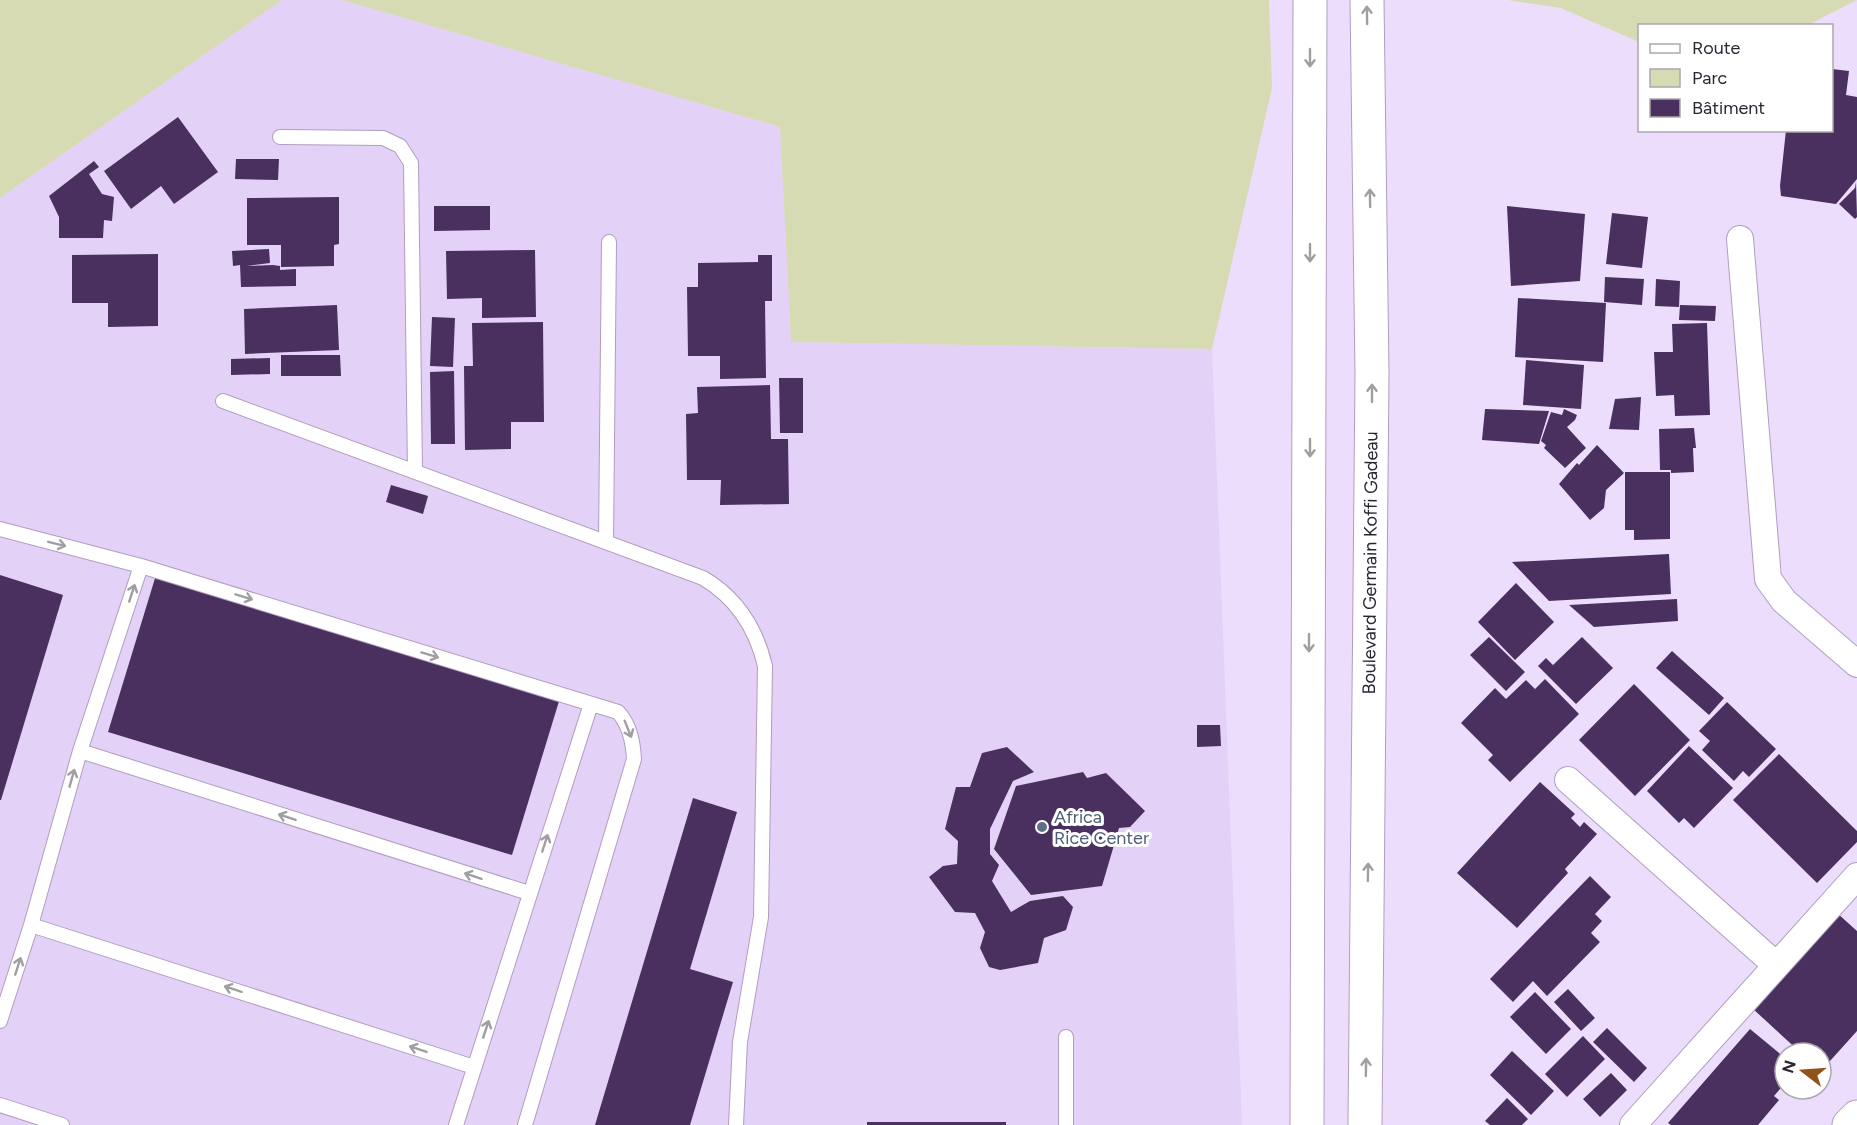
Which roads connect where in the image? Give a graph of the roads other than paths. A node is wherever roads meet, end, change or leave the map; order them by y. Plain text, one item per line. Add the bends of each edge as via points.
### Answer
1 (1310, 0) edge
2 (1367, 0) edge
3 (280, 137) dead end
4 (1740, 239) dead end
5 (609, 242) dead end
6 (223, 401) dead end
7 (415, 472) junction
8 (0, 529) edge
9 (606, 541) junction
10 (141, 566) junction
11 (1857, 664) edge
12 (591, 704) junction
13 (80, 752) junction
14 (1568, 780) dead end
15 (1857, 876) edge
16 (529, 893) junction
17 (32, 925) junction
18 (1776, 965) junction
19 (0, 1021) edge
20 (1066, 1037) dead end
21 (474, 1067) junction
22 (0, 1105) edge
23 (1857, 1117) edge
24 (62, 1125) edge
25 (456, 1125) edge
26 (525, 1125) edge
27 (736, 1125) edge
28 (1066, 1125) edge
29 (1308, 1125) edge
30 (1365, 1125) edge
31 (1633, 1125) edge
32 (1849, 1125) edge

1 -> 29 main road
30 -> 2 main road, Boulevard Germain Koffi Gadeau via 1372,374
3 - 7 lane via 383,138 400,146 411,163
4 - 11 street via 1767,579 1784,601
5 - 9 lane
6 - 7 lane
7 - 9 lane
8 -> 10 lane
9 - 27 lane via 719,587 756,635 765,666 761,917 740,1042
10 -> 12 lane
13 -> 10 lane
16 -> 12 lane
12 -> 26 lane via 618,712 622,717 631,734 634,759
16 -> 13 lane
17 -> 13 lane
14 - 18 street
15 - 18 street
21 -> 16 lane
19 -> 17 lane
21 -> 17 lane
18 - 31 street
20 - 28 lane
21 - 25 lane
22 - 24 lane
23 - 32 main road

